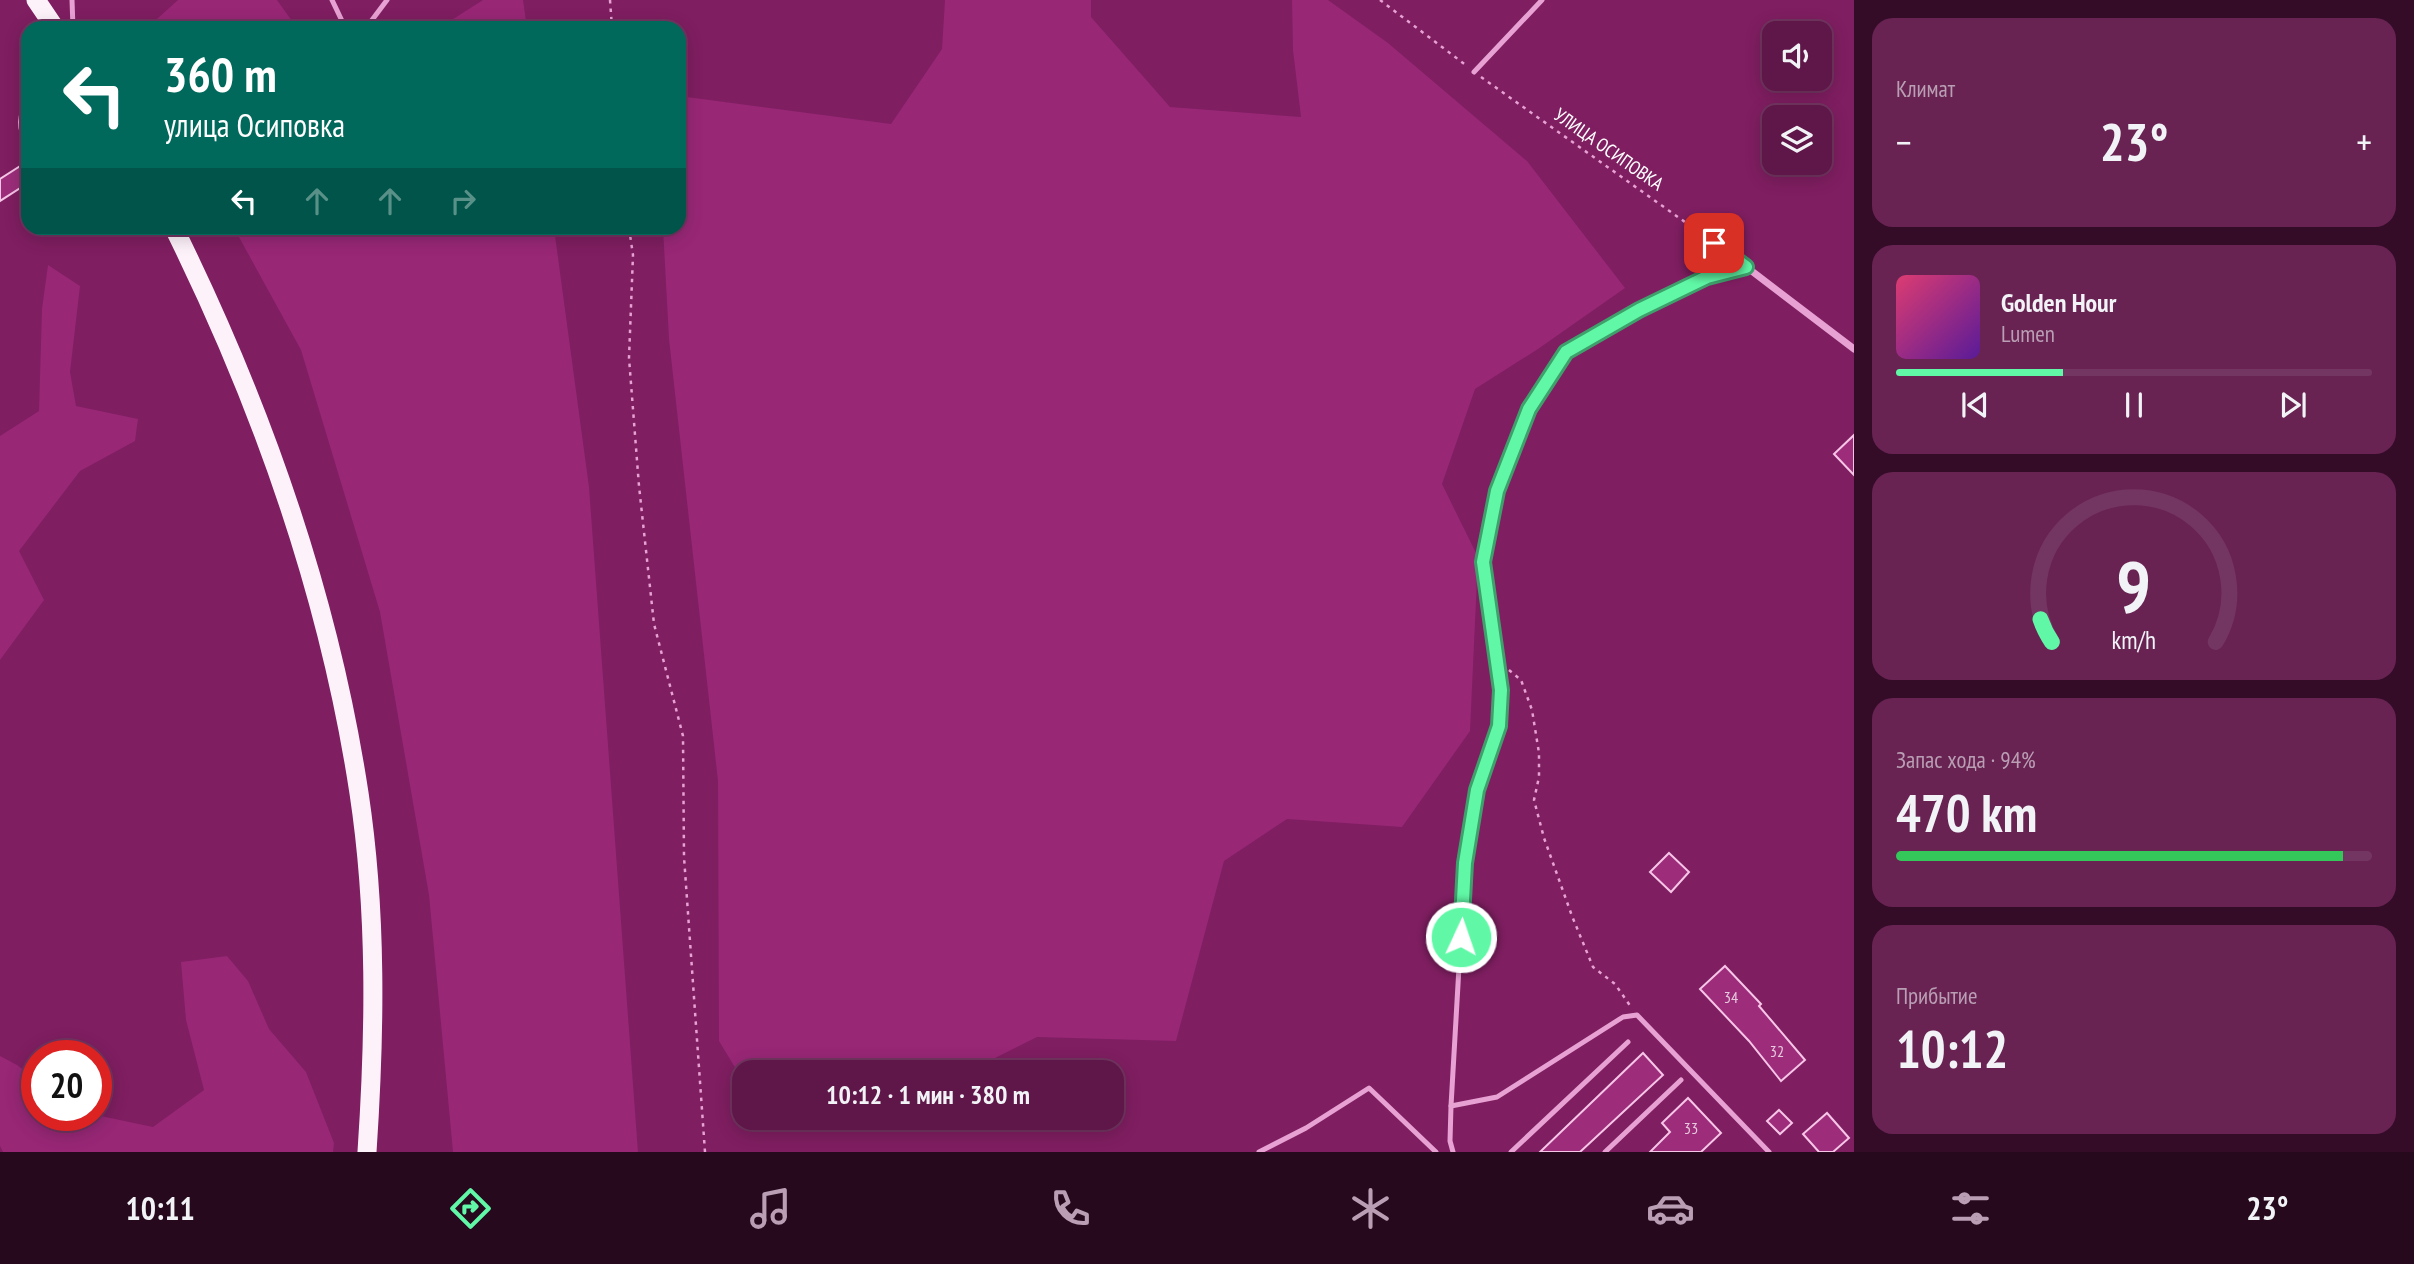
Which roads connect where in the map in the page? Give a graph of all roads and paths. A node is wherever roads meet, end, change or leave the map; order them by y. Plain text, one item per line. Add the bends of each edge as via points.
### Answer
1 (36, 0) edge
2 (72, 0) edge
3 (332, 0) edge
4 (387, 0) edge
5 (610, 0) edge
6 (1380, 0) edge
7 (1542, 0) edge
8 (50, 21) edge
9 (74, 21) edge
10 (342, 21) edge
11 (371, 21) edge
12 (612, 21) edge
13 (1474, 72) junction
14 (21, 112) edge
15 (21, 133) edge
16 (177, 235) edge
17 (630, 235) edge
18 (1714, 243) joint
19 (1746, 267) junction
20 (1854, 349) edge
21 (1497, 660) junction
22 (1637, 1015) junction
23 (1628, 1042) dead end
24 (1681, 1080) dead end
25 (1451, 1106) junction
26 (1429, 1144) junction
27 (368, 1152) edge
28 (705, 1152) edge
29 (1259, 1152) edge
30 (1426, 1152) edge
31 (1436, 1152) edge
32 (1453, 1152) edge
33 (1511, 1152) edge
34 (1605, 1152) edge
35 (1769, 1152) edge

1 - 8 highway
2 - 9 lane
3 - 10 lane
4 - 11 lane
5 - 12 path
6 - 13 path, УЛИЦА ОСИПОВКА
7 - 13 lane
13 - 18 path, УЛИЦА ОСИПОВКА
14 - 15 lane
16 - 27 highway via 263,430 304,554 337,676 366,854 373,977
17 - 28 path via 629,358 654,624 683,736 684,857
18 - 19 street
19 - 20 street
19 - 21 lane via 1707,277 1566,352 1529,409 1497,491 1483,562
21 - 22 path via 1521,680 1532,710 1539,753 1534,800 1572,916 1593,967 1615,985
21 - 25 lane via 1499,726 1477,790 1465,863
22 - 25 lane via 1623,1017 1497,1097
22 - 35 lane
23 - 33 lane
24 - 34 lane
25 - 32 lane
26 - 29 lane via 1369,1088
26 - 30 lane
26 - 31 lane

